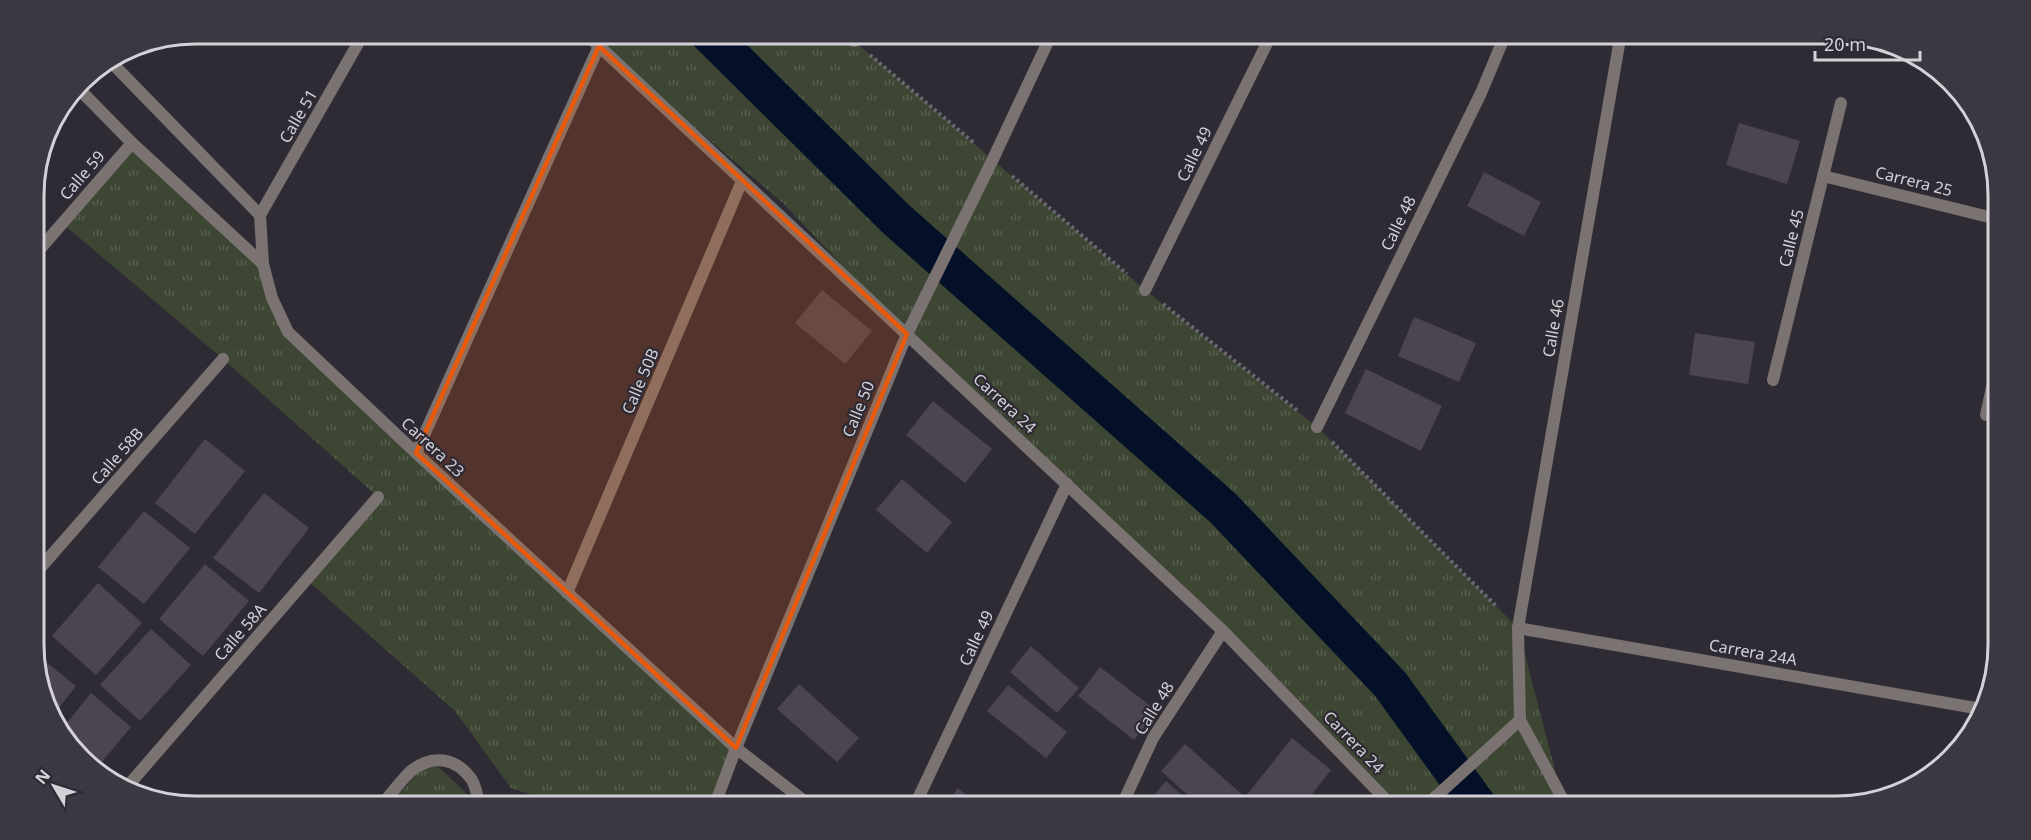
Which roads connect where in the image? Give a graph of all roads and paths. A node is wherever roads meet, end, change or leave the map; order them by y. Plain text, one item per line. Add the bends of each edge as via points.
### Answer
1 (358, 44) edge
2 (864, 44) edge
3 (1047, 44) edge
4 (1267, 44) edge
5 (1501, 44) edge
6 (1619, 44) edge
7 (599, 46) joint
8 (115, 66) edge
9 (83, 93) edge
10 (1841, 103) dead end
11 (132, 143) junction
12 (993, 159) junction
13 (1823, 176) junction
14 (742, 181) junction
15 (260, 215) junction
16 (1988, 217) edge
17 (44, 244) edge
18 (263, 264) junction
19 (1145, 290) junction
20 (907, 334) junction
21 (223, 359) dead end
22 (1773, 380) dead end
23 (1988, 406) edge
24 (1986, 415) dead end
25 (1317, 427) junction
26 (416, 453) junction
27 (1068, 484) junction
28 (378, 498) dead end
29 (44, 565) edge
30 (567, 593) junction
31 (1518, 628) junction
32 (1223, 631) junction
33 (1974, 708) edge
34 (1520, 720) junction
35 (736, 748) junction
36 (131, 783) edge
37 (389, 796) edge
38 (477, 796) edge
39 (718, 796) edge
40 (798, 796) edge
41 (919, 796) edge
42 (1126, 796) edge
43 (1382, 796) edge
44 (1439, 796) edge
45 (1562, 796) edge

1 - 15 street, Calle 51
2 - 12 path
3 - 12 street, Calle 50
4 - 19 street, Calle 49
5 - 25 street, Calle 48
6 - 31 street, Calle 46
7 - 14 street, Carrera 24
7 - 26 street
8 - 15 street
9 - 11 street
10 - 13 street, Calle 45
11 - 17 street, Calle 59
11 - 18 street
12 - 19 path
12 - 20 street, Calle 50
13 - 16 street, Carrera 25
13 - 22 street, Calle 45
14 - 20 street, Carrera 24
14 - 30 street, Calle 50B
15 - 18 street, Carrera 23
18 - 26 street, Carrera 23 via 272,298 288,332
19 - 25 path
20 - 27 street, Carrera 24
20 - 35 street, Calle 50
21 - 29 street, Calle 58B
23 - 24 street
25 - 31 path
26 - 30 street, Carrera 23
27 - 32 street, Carrera 24
27 - 41 street, Calle 49
28 - 36 street, Calle 58A
30 - 35 street, Carrera 23
31 - 33 street, Carrera 24A
31 - 34 street, Calle 46
32 - 42 street, Calle 48 via 1153,738
32 - 43 street, Carrera 24
34 - 44 street
34 - 45 street
35 - 39 street, Calle 50
35 - 40 street, Carrera 23
37 - 38 street via 411,771 430,759 461,768 473,781

